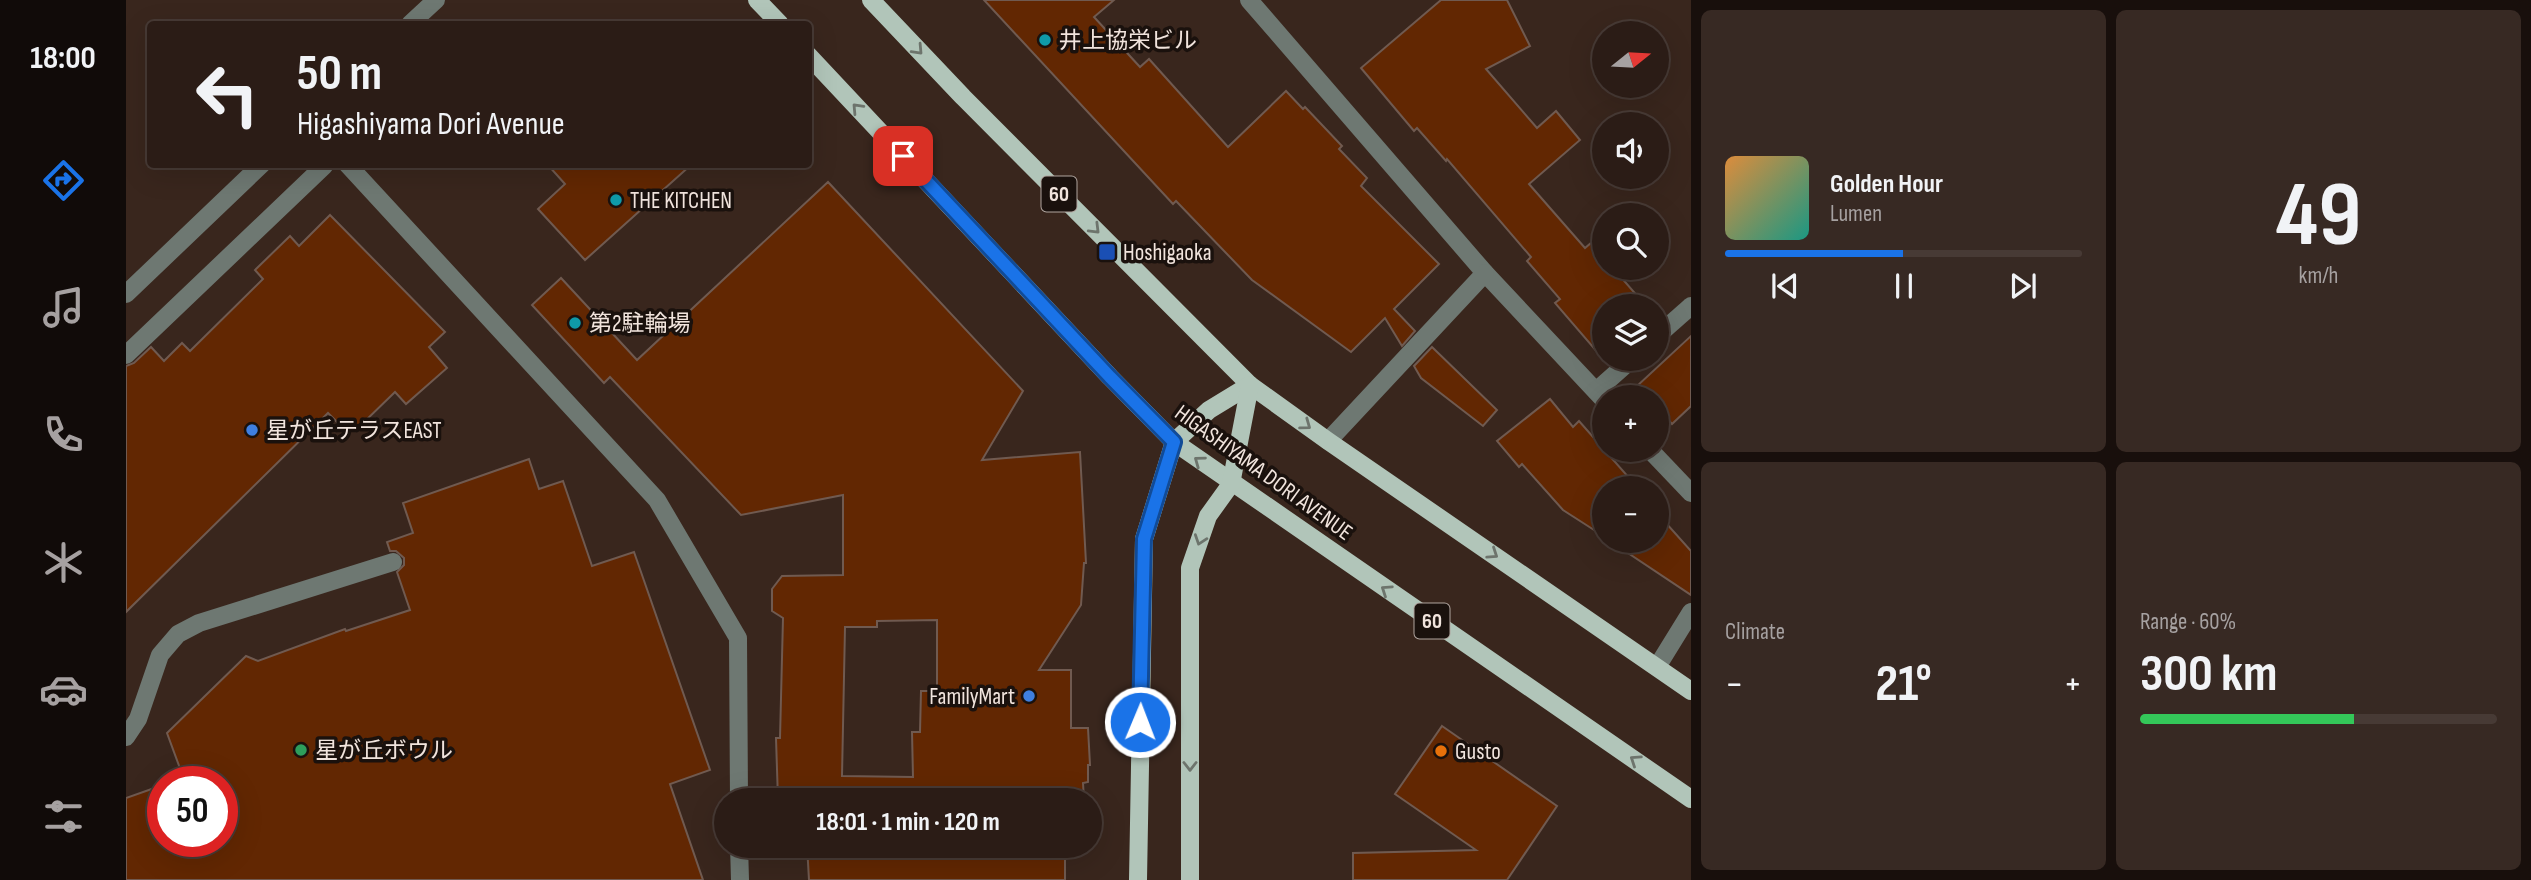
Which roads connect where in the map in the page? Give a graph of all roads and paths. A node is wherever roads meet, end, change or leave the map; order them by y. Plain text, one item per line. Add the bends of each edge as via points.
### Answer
1 (436, 0) edge
2 (757, 0) edge
3 (871, 0) edge
4 (1249, 0) edge
5 (413, 21) edge
6 (777, 21) edge
7 (812, 59) edge
8 (258, 168) edge
9 (322, 168) edge
10 (350, 168) edge
11 (1485, 273) junction
12 (126, 294) edge
13 (1691, 306) edge
14 (1669, 325) edge
15 (126, 355) edge
16 (1622, 371) edge
17 (1250, 385) junction
18 (1610, 385) edge
19 (1592, 387) edge
20 (1174, 442) junction
21 (1328, 442) junction
22 (1661, 462) edge
23 (1231, 484) junction
24 (1691, 493) edge
25 (394, 562) dead end
26 (1691, 612) edge
27 (1657, 667) junction
28 (1691, 691) edge
29 (126, 737) edge
30 (739, 788) edge
31 (1691, 799) edge
32 (739, 858) edge
33 (740, 880) edge
34 (1139, 880) edge
35 (1190, 880) edge

1 - 5 street
2 - 6 main road
3 -> 17 main road, 60
4 - 11 street
20 -> 7 main road, HIGASHIYAMA DORI AVENUE / 60
8 - 12 street
9 - 15 street
10 - 30 street via 657,500 738,638
11 - 19 street
11 - 21 street
13 - 14 street
16 - 18 street
17 - 20 main road via 1209,410
17 -> 21 main road, 60
17 - 23 main road
23 -> 20 main road, HIGASHIYAMA DORI AVENUE / 60
20 - 34 main road via 1144,539
21 -> 27 main road, 60
22 - 24 street
31 -> 23 main road, HIGASHIYAMA DORI AVENUE / 60
23 -> 35 main road via 1208,516 1190,568
25 - 29 street via 199,623 178,634 160,655 138,719
26 - 27 street
27 - 28 main road, 60
32 - 33 street

